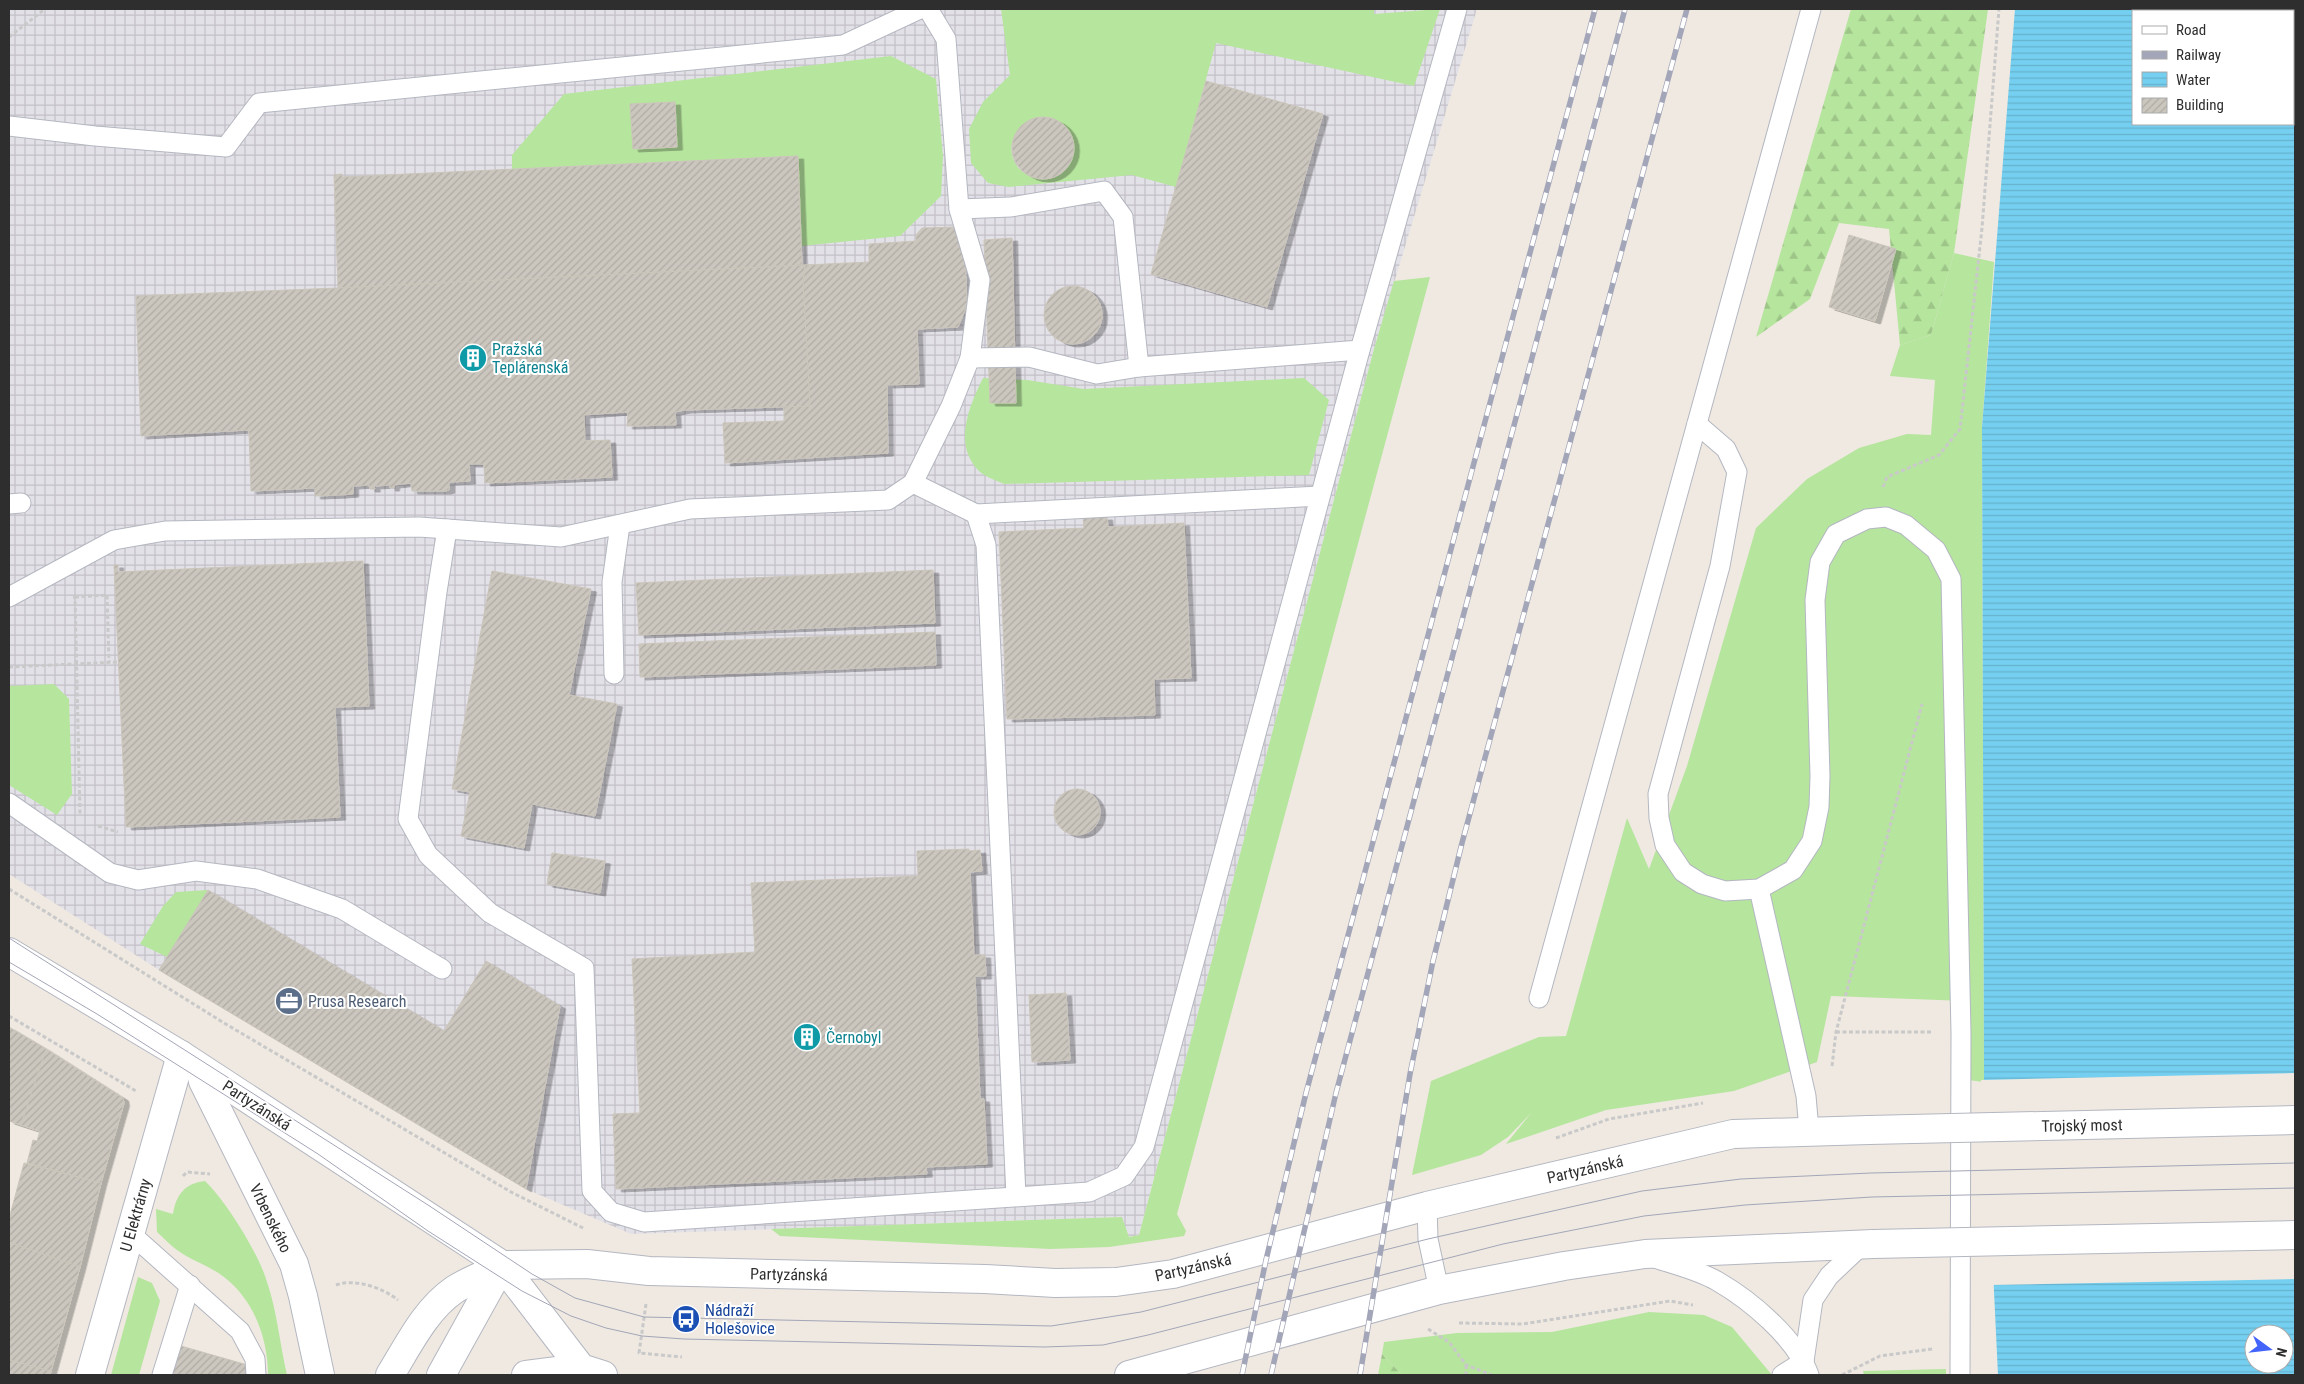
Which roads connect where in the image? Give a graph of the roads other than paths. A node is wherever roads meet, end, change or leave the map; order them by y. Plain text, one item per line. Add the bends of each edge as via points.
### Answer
1 (920, 9) edge
2 (928, 9) edge
3 (1457, 9) edge
4 (1811, 9) edge
5 (9, 126) edge
6 (959, 209) junction
7 (1360, 350) junction
8 (970, 358) junction
9 (1139, 367) junction
10 (1697, 424) junction
11 (912, 483) junction
12 (1320, 496) junction
13 (976, 514) junction
14 (620, 525) junction
15 (447, 529) junction
16 (9, 597) edge
17 (614, 674) dead end
18 (9, 803) edge
19 (1758, 889) junction
20 (9, 952) edge
21 (442, 969) dead end
22 (1539, 998) dead end
23 (190, 1061) junction
24 (2295, 1120) edge
25 (1809, 1130) junction
26 (1869, 1130) joint
27 (1016, 1196) junction
28 (1427, 1206) junction
29 (130, 1233) junction
30 (2295, 1235) edge
31 (1868, 1244) junction
32 (1644, 1254) junction
33 (502, 1265) junction
34 (190, 1285) junction
35 (1439, 1290) junction
36 (1806, 1368) edge
37 (592, 1372) edge
38 (90, 1375) edge
39 (162, 1375) edge
40 (256, 1375) edge
41 (320, 1375) edge
42 (390, 1375) edge
43 (441, 1375) edge
44 (526, 1375) edge
45 (1129, 1375) edge
46 (1782, 1375) edge
47 (1960, 1375) edge

1 - 5 lane via 843,45 259,103 226,147
2 - 6 lane via 946,39
3 - 7 lane
4 - 10 lane
6 - 8 lane via 980,280
6 - 9 lane via 1011,207 1104,191 1123,218
7 - 9 lane
7 - 12 lane
8 - 9 lane via 1029,357 1098,374
8 - 11 lane via 951,406
10 - 19 lane via 1726,449 1737,472 1720,566 1658,794 1659,818 1665,845 1683,872 1702,884 1725,891
10 - 22 lane
11 - 13 lane
11 - 14 lane via 888,500 690,509
12 - 13 lane
12 - 27 lane via 1144,1147 1124,1176 1089,1192
13 - 27 lane via 986,545
14 - 15 lane via 561,537
14 - 17 lane via 612,582
15 - 16 lane via 165,531 114,540
15 - 27 lane via 408,819 428,855 490,913 584,968 592,1191 611,1212 644,1222
18 - 21 lane via 110,873 138,880 196,871 258,878 342,909
19 - 25 lane via 1806,1096
19 - 47 lane via 1793,870 1812,842 1819,807 1815,600 1820,562 1836,534 1867,519 1886,517 1906,525 1936,550 1951,579 1961,1033
20 - 23 main road, Partyzánská
23 - 29 main road, U Elektrárny
23 - 33 main road, Partyzánská
23 - 41 main road, Vrbenského via 294,1264
24 - 26 main road, Trojský most, bridge
25 - 26 main road, Partyzánská
25 - 28 main road, Partyzánská via 1733,1134
28 - 33 main road, Partyzánská via 1173,1274 1116,1282 649,1271 587,1264
28 - 35 lane via 1428,1239
29 - 34 lane
29 - 38 main road, U Elektrárny
30 - 31 main road, bridge
31 - 32 main road
31 - 36 lane via 1829,1276 1814,1300
32 - 35 main road
32 - 36 lane via 1716,1280 1762,1312
33 - 37 main road, Partyzánská
33 - 42 main road via 455,1289 442,1300 426,1318
33 - 43 main road
34 - 39 lane
34 - 40 lane via 240,1331 255,1359
35 - 45 main road
36 - 46 lane
37 - 44 main road

